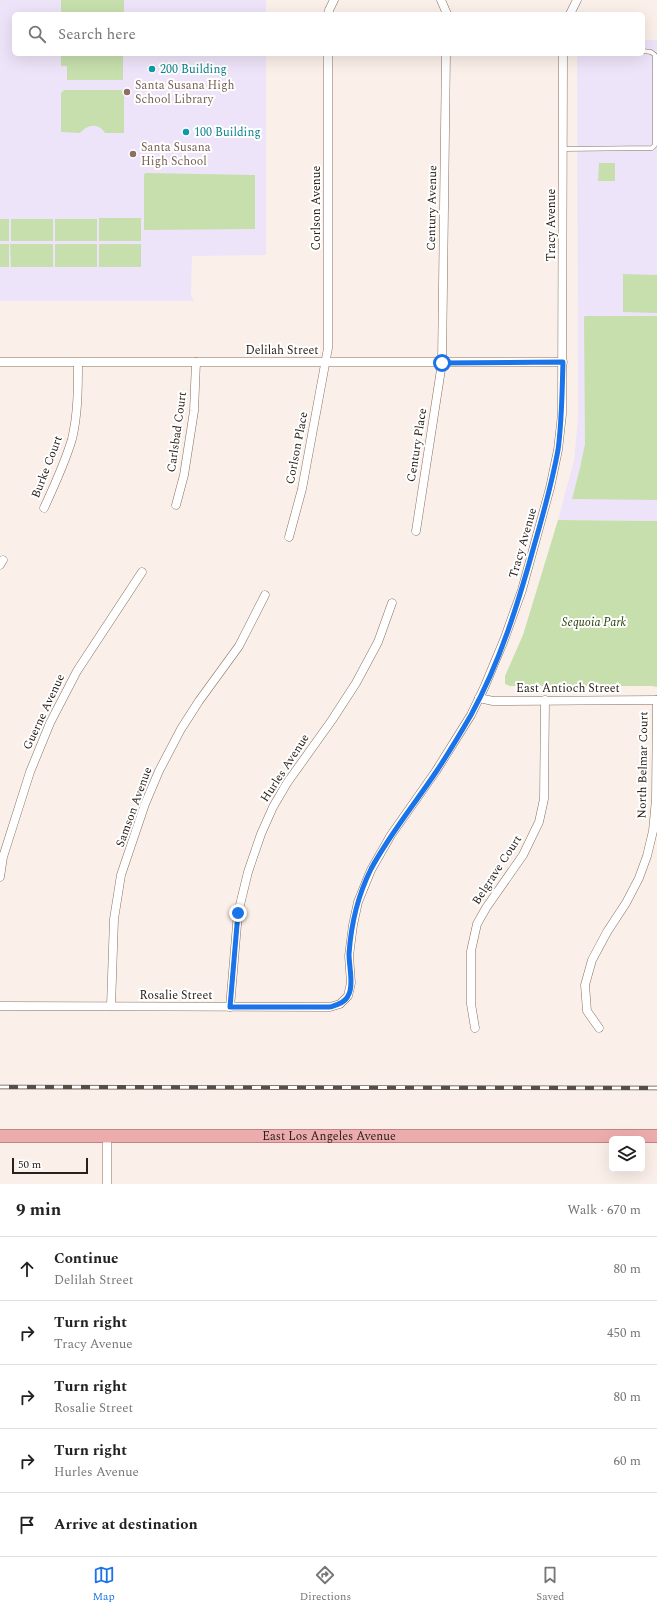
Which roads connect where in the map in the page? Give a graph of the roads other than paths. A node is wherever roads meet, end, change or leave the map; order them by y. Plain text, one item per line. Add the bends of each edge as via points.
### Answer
1 (334, 0) edge
2 (577, 0) edge
3 (442, 1) edge
4 (329, 12) edge
5 (446, 12) edge
6 (571, 12) edge
7 (645, 51) edge
8 (656, 55) edge
9 (328, 56) edge
10 (446, 56) edge
11 (563, 56) edge
12 (563, 149) junction
13 (0, 362) edge
14 (78, 362) junction
15 (196, 362) junction
16 (325, 362) junction
17 (563, 362) junction
18 (442, 363) junction
19 (176, 506) dead end
20 (44, 508) dead end
21 (416, 531) dead end
22 (288, 537) dead end
23 (142, 572) dead end
24 (265, 595) dead end
25 (392, 603) dead end
26 (479, 698) junction
27 (544, 700) junction
28 (657, 700) edge
29 (0, 877) edge
30 (348, 996) joint
31 (0, 1006) edge
32 (111, 1006) junction
33 (230, 1007) junction
34 (475, 1028) dead end
35 (599, 1028) dead end
36 (0, 1136) edge
37 (107, 1136) junction
38 (657, 1136) edge
39 (107, 1184) edge

1 - 4 street
2 - 6 street
3 - 5 street
7 - 8 lane
8 - 12 lane via 655,145 652,148
9 - 16 street, Corlson Avenue via 328,348
10 - 18 street, Century Avenue
11 - 12 street, Tracy Avenue
12 - 17 street, Tracy Avenue
13 - 14 street, Delilah Street
14 - 15 street, Delilah Street
14 - 20 street, Burke Court via 77,406 72,440
15 - 16 street, Delilah Street
15 - 19 street, Carlsbad Court via 194,411 184,475
16 - 18 street, Delilah Street
16 - 22 street, Corlson Place via 302,489
17 - 18 street, Delilah Street
17 - 26 street, Tracy Avenue via 562,414 550,488 515,610
18 - 21 street, Century Place
23 - 29 street, Guerne Avenue via 77,671 50,723 30,772 3,857
24 - 32 street, Samson Avenue via 239,646 181,729 145,804 122,875 114,919
25 - 33 street, Hurles Avenue via 378,642 356,683 287,783 261,834 238,913
26 - 27 street, East Antioch Street via 493,701
26 - 30 street, Tracy Avenue via 436,771 391,835 371,870 358,902 353,926 349,956 351,983
27 - 28 street, East Antioch Street
27 - 34 street, Belgrave Court via 544,798 539,822 523,855 477,924 471,951 471,1004
28 - 35 street, North Belmar Court via 656,799 653,831 639,878 592,960 585,984 587,1010
30 - 33 street, Rosalie Street via 340,1004 330,1007
31 - 32 street, Rosalie Street
32 - 33 street, Rosalie Street
36 - 37 main road, East Los Angeles Avenue
37 - 38 main road, East Los Angeles Avenue
37 - 39 street

